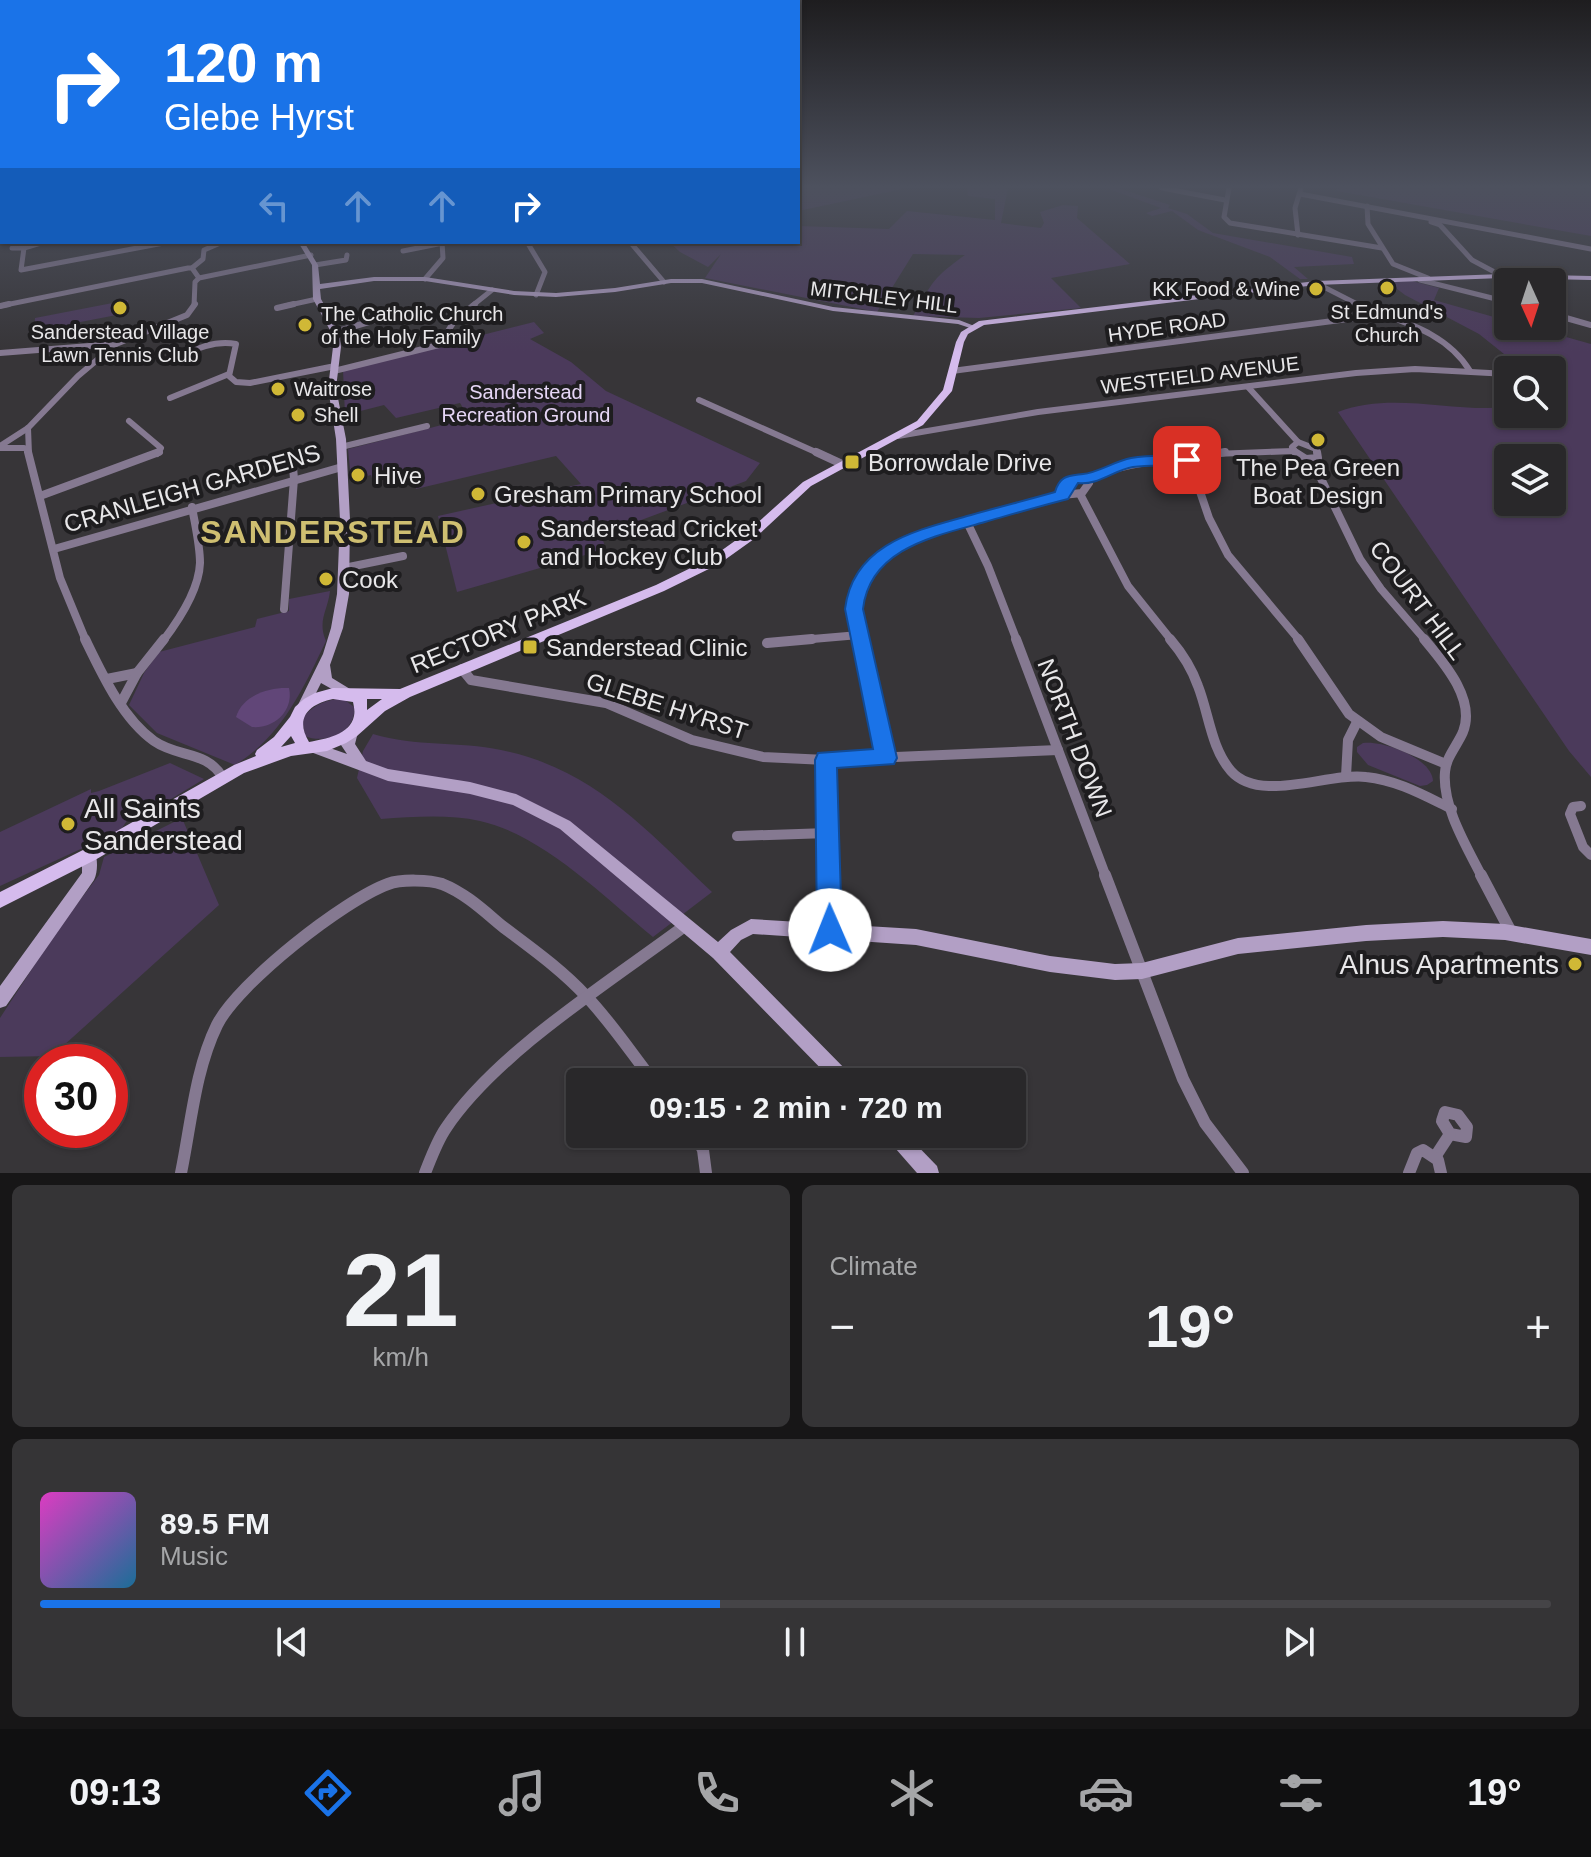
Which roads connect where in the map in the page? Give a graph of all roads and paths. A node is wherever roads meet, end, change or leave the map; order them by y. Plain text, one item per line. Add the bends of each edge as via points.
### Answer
1 (1348, 243) edge
2 (1379, 243) edge
3 (1456, 243) edge
4 (1560, 243) edge
5 (158, 244) edge
6 (303, 244) edge
7 (438, 244) edge
8 (443, 244) edge
9 (528, 244) edge
10 (632, 244) edge
11 (24, 245) edge
12 (217, 246) dead end
13 (1382, 248) junction
14 (1591, 249) edge
15 (403, 251) dead end
16 (311, 255) junction
17 (347, 255) dead end
18 (1393, 264) junction
19 (315, 265) junction
20 (192, 268) junction
21 (1494, 272) edge
22 (1494, 276) edge
23 (1566, 277) edge
24 (199, 278) junction
25 (1414, 278) junction
26 (1428, 278) junction
27 (1591, 278) edge
28 (425, 279) junction
29 (1390, 279) junction
30 (664, 282) junction
31 (1316, 283) junction
32 (317, 287) junction
33 (492, 290) junction
34 (536, 295) junction
35 (1494, 298) edge
36 (317, 299) junction
37 (274, 300) dead end
38 (0, 306) edge
39 (396, 314) dead end
40 (1386, 314) junction
41 (1566, 318) edge
42 (1591, 325) edge
43 (973, 327) junction
44 (335, 332) junction
45 (116, 344) junction
46 (0, 353) edge
47 (169, 362) dead end
48 (334, 369) junction
49 (952, 371) junction
50 (1470, 371) junction
51 (1494, 373) edge
52 (229, 374) junction
53 (1248, 387) junction
54 (170, 398) dead end
55 (699, 400) dead end
56 (129, 421) dead end
57 (427, 426) dead end
58 (28, 428) junction
59 (898, 436) junction
60 (1298, 442) junction
61 (0, 447) edge
62 (341, 447) junction
63 (24, 448) junction
64 (1293, 451) junction
65 (292, 455) dead end
66 (1189, 459) junction
67 (1312, 460) junction
68 (842, 464) junction
69 (342, 467) junction
70 (294, 479) junction
71 (1086, 480) junction
72 (1080, 494) junction
73 (1062, 495) junction
74 (40, 496) junction
75 (192, 507) junction
76 (967, 522) junction
77 (54, 549) junction
78 (403, 556) dead end
79 (344, 568) junction
80 (284, 609) dead end
81 (859, 635) junction
82 (767, 643) dead end
83 (324, 665) junction
84 (462, 669) junction
85 (137, 673) junction
86 (107, 679) junction
87 (349, 693) junction
88 (405, 693) junction
89 (121, 703) junction
90 (300, 712) junction
91 (1357, 722) junction
92 (354, 730) junction
93 (308, 746) junction
94 (1058, 750) junction
95 (886, 758) junction
96 (826, 760) junction
97 (1446, 764) junction
98 (362, 767) junction
99 (239, 769) junction
100 (1346, 776) junction
101 (223, 778) junction
102 (1581, 806) dead end
103 (1452, 809) junction
104 (828, 833) junction
105 (737, 836) dead end
106 (89, 855) junction
107 (1591, 855) edge
108 (0, 900) edge
109 (687, 924) junction
110 (830, 930) junction
111 (1511, 933) junction
112 (1591, 947) edge
113 (719, 952) junction
114 (1142, 971) junction
115 (588, 998) junction
116 (0, 1000) edge
117 (643, 1068) edge
118 (832, 1068) edge
119 (1450, 1134) dead end
120 (702, 1148) edge
121 (907, 1148) edge
122 (1435, 1157) junction
123 (181, 1173) edge
124 (425, 1173) edge
125 (706, 1173) edge
126 (930, 1173) edge
127 (1243, 1173) edge
128 (1409, 1173) edge
129 (1441, 1173) edge

1 - 13 street
2 - 13 street
3 - 21 street via 1472,260
4 - 14 street
5 - 11 street via 21,270
6 - 16 street
7 - 15 street
8 - 28 street via 444,258
9 - 34 street via 545,272
10 - 30 street
12 - 20 street via 204,250 203,259
13 - 18 street
16 - 19 street
16 - 24 street
17 - 19 street via 346,260
18 - 26 street
18 - 29 street
19 - 32 street
20 - 24 street
20 - 38 street
22 - 26 main road
23 - 27 main road
24 - 45 street via 196,303 187,315
25 - 26 main road
25 - 29 main road
25 - 35 street
28 - 32 street, MITCHLEY HILL
28 - 33 street, MITCHLEY HILL
29 - 31 main road
30 - 34 street, MITCHLEY HILL
30 - 43 street, MITCHLEY HILL via 718,282 833,309
31 - 40 street
31 - 43 main road
32 - 36 street
33 - 34 street, MITCHLEY HILL
33 - 48 street via 455,320 441,344
36 - 37 street via 277,310
36 - 44 street
39 - 44 street
40 - 49 street, HYDE ROAD
40 - 50 street via 1438,339
41 - 42 street
43 - 49 main road, RECTORY PARK via 960,342
44 - 48 street
45 - 46 street
45 - 58 street
47 - 52 street via 234,342
48 - 52 street via 245,383 233,381
48 - 62 street
49 - 59 main road, RECTORY PARK via 947,391 934,409
50 - 51 street, WESTFIELD AVENUE
50 - 53 street, WESTFIELD AVENUE via 1387,370
52 - 54 street
53 - 59 street, WESTFIELD AVENUE via 1038,412
53 - 60 street, COURT HILL
55 - 68 street
56 - 74 street via 161,448 158,454
57 - 62 street
58 - 61 street
58 - 63 street
59 - 68 main road, RECTORY PARK
60 - 64 street
60 - 67 street, COURT HILL via 1318,450 1318,458
61 - 63 street
62 - 69 street
63 - 74 street
64 - 66 street via 1226,452
64 - 67 street
65 - 70 street
66 - 71 street via 1122,464
66 - 91 street via 1224,550 1304,646
67 - 97 street, COURT HILL via 1358,557 1460,693 1467,727
68 - 84 main road, RECTORY PARK via 807,484 715,561
69 - 70 street, CRANLEIGH GARDENS
69 - 79 street
70 - 75 street, CRANLEIGH GARDENS
70 - 80 street
71 - 72 street via 1089,485
71 - 73 street via 1071,480
72 - 73 street
72 - 100 street via 1129,589 1191,668 1231,772 1257,785
73 - 76 street
74 - 77 street
75 - 77 street, CRANLEIGH GARDENS
75 - 85 street via 200,562 197,580 177,623
76 - 81 street via 912,537 876,562 855,599
76 - 94 street, NORTH DOWN
77 - 86 street via 65,592
78 - 79 street
79 - 83 street via 341,612
81 - 82 street
81 - 95 street
83 - 87 street via 326,681
83 - 90 street
84 - 88 main road, RECTORY PARK
84 - 96 street, GLEBE HYRST via 471,680 614,705 692,740 731,751
85 - 86 street
85 - 89 street
86 - 89 street
87 - 88 main road, RECTORY PARK
87 - 90 main road via 320,696
87 - 92 main road via 362,706
88 - 92 main road, RECTORY PARK
89 - 101 street via 151,740 212,761
90 - 93 main road via 294,734
90 - 99 main road via 274,745
91 - 97 street
91 - 100 street via 1348,740
92 - 93 main road via 335,742
92 - 98 street via 348,745
93 - 98 street
93 - 99 main road
94 - 95 street, GLEBE HYRST
94 - 114 street, NORTH DOWN
95 - 96 street, GLEBE HYRST
96 - 104 street
97 - 103 street
98 - 109 street via 516,800 565,825
99 - 101 main road
100 - 103 street via 1394,783
101 - 106 main road
102 - 107 street via 1570,814
103 - 111 street
104 - 105 street
104 - 110 street
106 - 108 main road
106 - 116 street via 89,875
109 - 113 street
109 - 115 street
110 - 113 street via 751,926
110 - 114 street via 916,937 1050,964
111 - 112 street
111 - 114 street via 1443,929 1309,937 1238,946
113 - 118 street
114 - 127 street, NORTH DOWN via 1190,1095
115 - 117 street
115 - 123 street via 532,947 440,883 393,882 373,890 246,983 228,1005 209,1048
115 - 124 street via 477,1089 444,1130
119 - 122 street
120 - 125 street
121 - 126 street
122 - 128 street via 1418,1151
122 - 129 street

